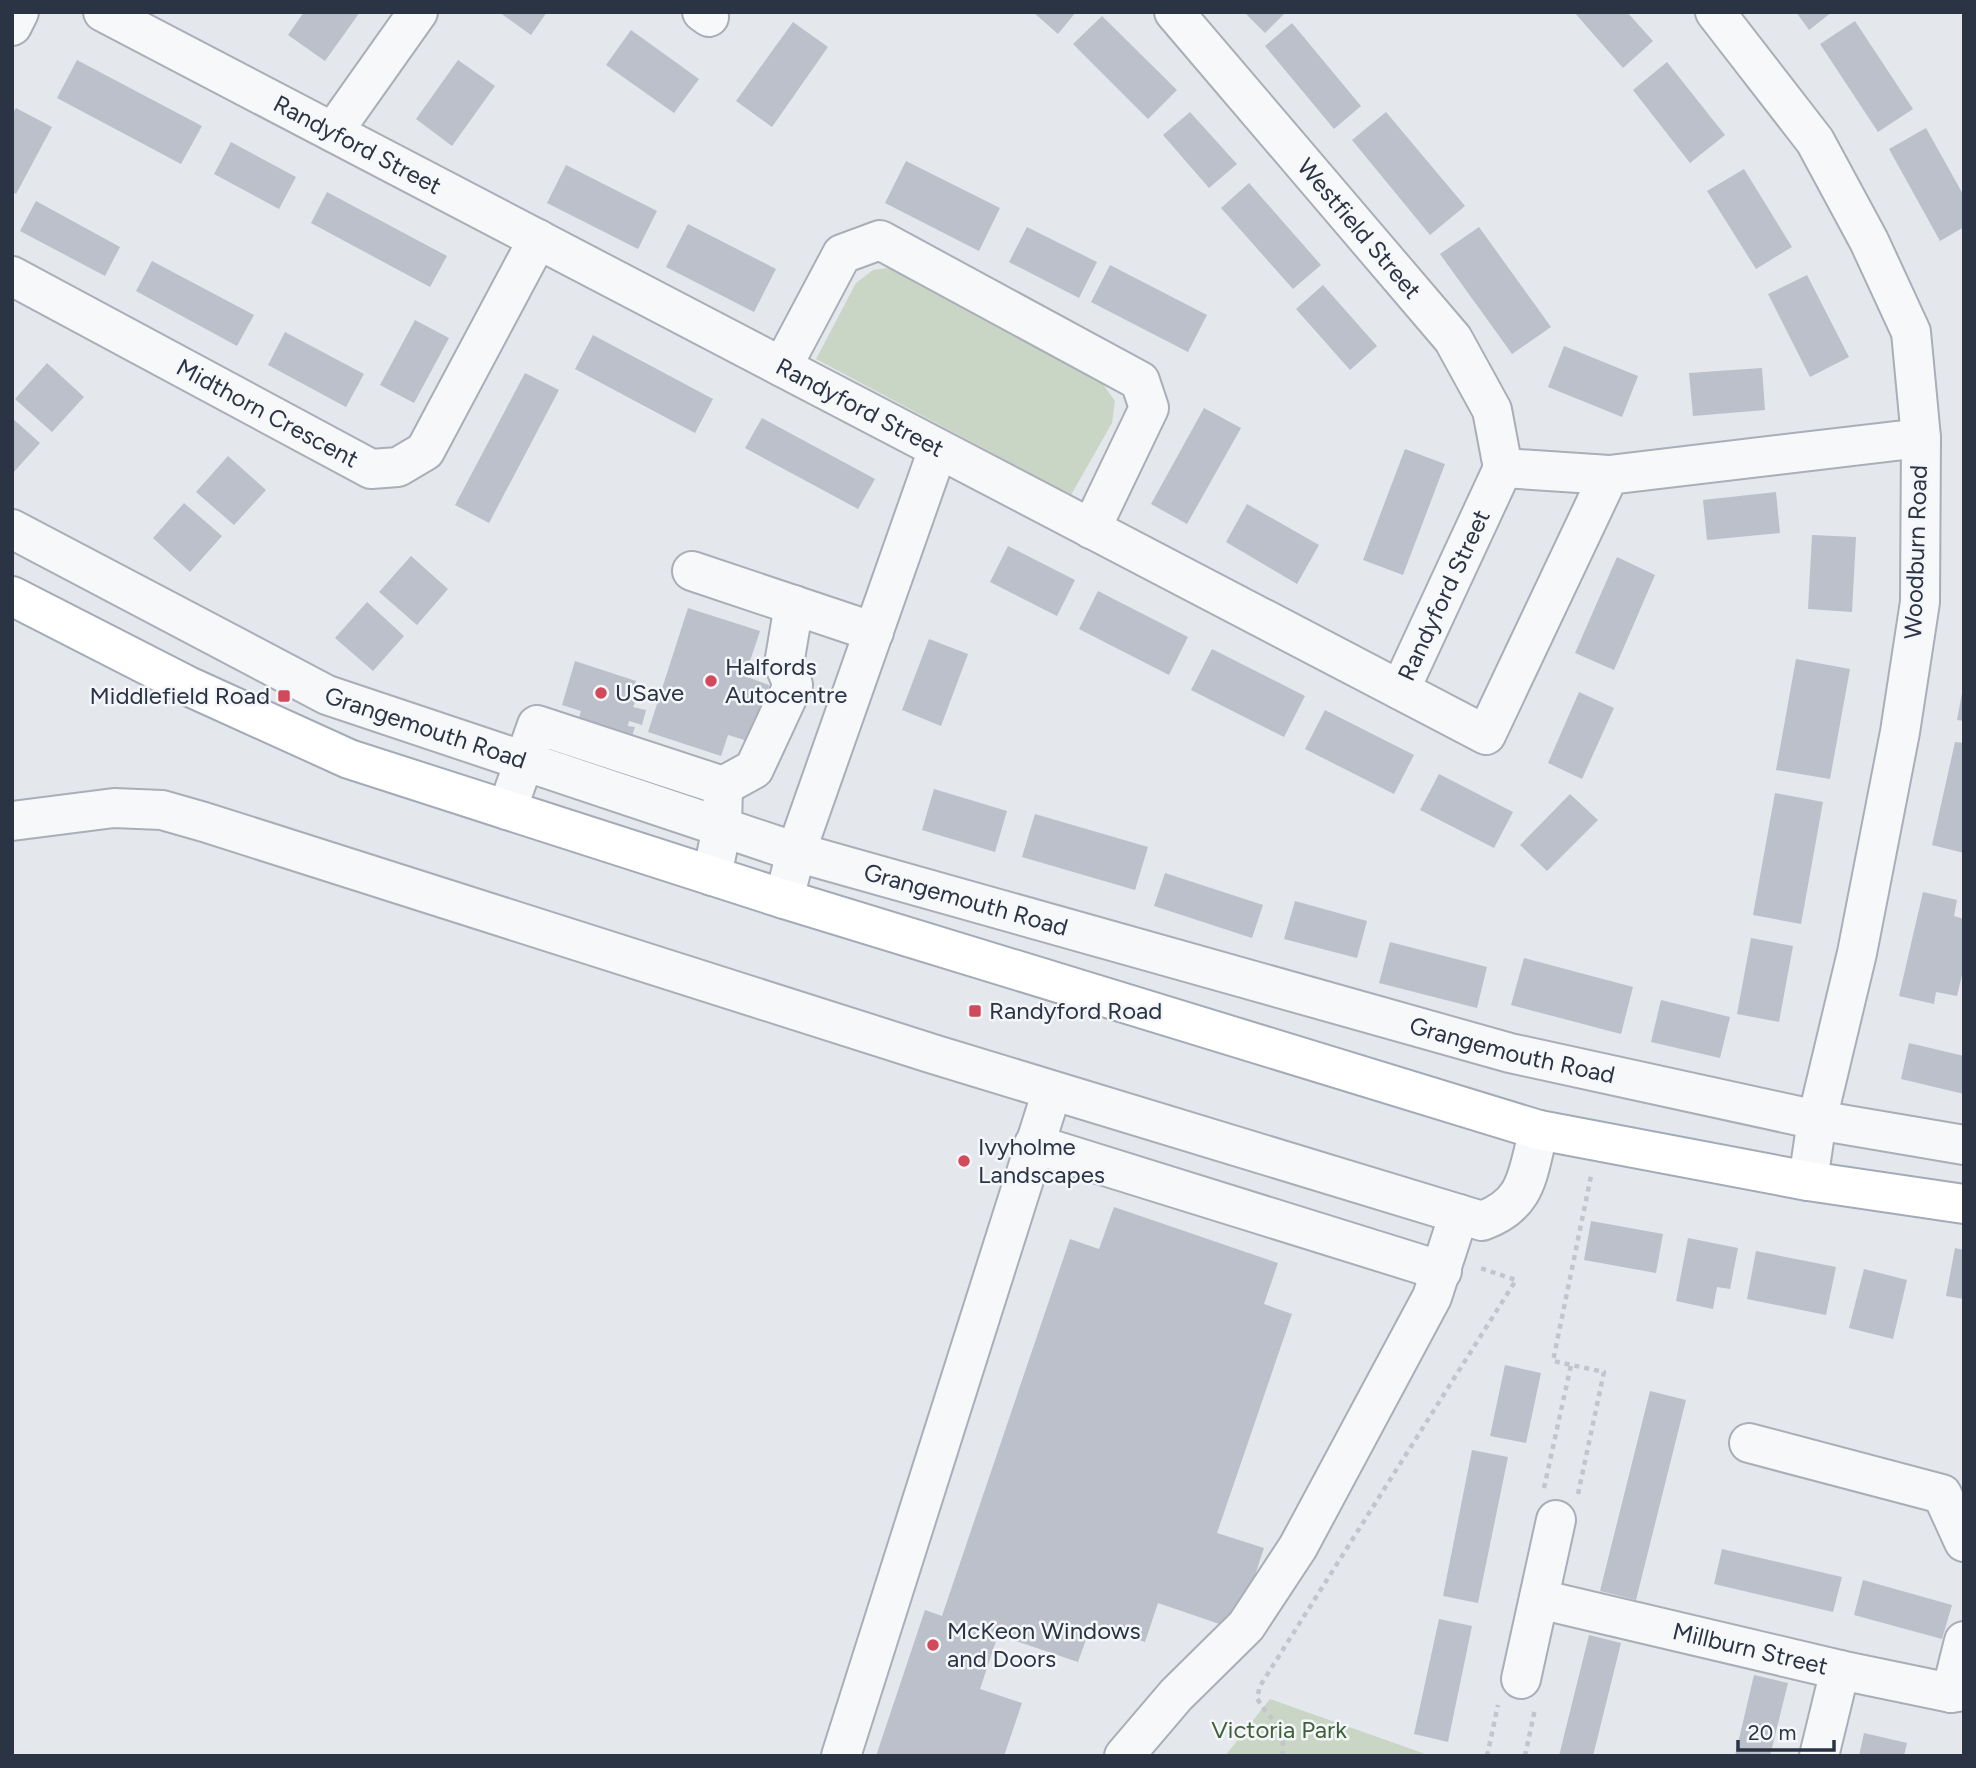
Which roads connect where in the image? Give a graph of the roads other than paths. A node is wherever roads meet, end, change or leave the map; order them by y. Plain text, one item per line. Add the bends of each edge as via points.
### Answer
1 (19, 12) edge
2 (103, 12) edge
3 (418, 12) edge
4 (1174, 12) edge
5 (1715, 12) edge
6 (12, 26) edge
7 (333, 132) junction
8 (538, 239) junction
9 (12, 276) edge
10 (782, 367) junction
11 (1921, 438) junction
12 (938, 449) junction
13 (1503, 468) junction
14 (1609, 475) junction
15 (1091, 529) junction
16 (12, 530) edge
17 (692, 571) dead end
18 (12, 596) edge
19 (794, 605) junction
20 (874, 632) junction
21 (1400, 690) junction
22 (523, 761) junction
23 (723, 786) junction
24 (507, 810) junction
25 (12, 821) edge
26 (722, 827) junction
27 (796, 852) junction
28 (712, 876) junction
29 (784, 899) junction
30 (1052, 1091) junction
31 (1817, 1120) junction
32 (1539, 1130) junction
33 (1034, 1144) junction
34 (1964, 1145) edge
35 (1808, 1181) junction
36 (1964, 1204) edge
37 (1459, 1214) junction
38 (1441, 1271) junction
39 (1749, 1443) dead end
40 (1566, 1510) road end
41 (1964, 1542) edge
42 (1539, 1599) junction
43 (1840, 1670) junction
44 (1960, 1670) edge
45 (1528, 1692) road end
46 (841, 1756) edge
47 (1124, 1756) edge
48 (1819, 1756) edge

1 - 6 street
2 - 7 street, Randyford Street
3 - 7 street
4 - 13 street, Westfield Street via 1453,339 1492,410
5 - 11 street, Woodburn Road via 1815,141 1869,241 1911,332
7 - 8 street, Randyford Street
8 - 9 street, Midthorn Crescent via 425,452 398,467 372,468
8 - 10 street, Randyford Street
10 - 12 street, Randyford Street
10 - 15 street via 842,254 880,240 1140,381 1149,408
11 - 14 street
11 - 31 street, Woodburn Road via 1920,602 1857,953
12 - 15 street, Randyford Street
12 - 20 street
13 - 14 street
13 - 21 street, Randyford Street
14 - 21 street via 1486,735
15 - 21 street, Randyford Street
16 - 22 street, Grangemouth Road via 327,695
17 - 19 street
18 - 24 main road, Grangemouth Road via 188,686 349,759
19 - 20 street
19 - 23 street via 784,664 793,685 754,769
20 - 27 street
22 - 23 street via 537,725
22 - 24 street
22 - 26 street, Grangemouth Road
23 - 26 street
24 - 28 main road, Grangemouth Road
25 - 30 street via 114,808 162,810
26 - 27 street, Grangemouth Road
26 - 28 street
27 - 29 street
27 - 31 street, Grangemouth Road via 1510,1053
28 - 29 main road, Grangemouth Road
29 - 32 main road, Grangemouth Road
30 - 33 street
30 - 37 street
31 - 34 street, Grangemouth Road
31 - 35 street, Woodburn Road
32 - 35 main road, Grangemouth Road
32 - 37 street via 1516,1201 1482,1221
33 - 38 street
33 - 46 street
35 - 36 main road, Grangemouth Road
37 - 38 street
38 - 47 street via 1432,1297 1298,1546 1246,1626 1176,1695
39 - 41 street via 1942,1494
40 - 42 street
42 - 43 street, Millburn Street
42 - 45 street
43 - 44 street, Millburn Street
43 - 48 street

